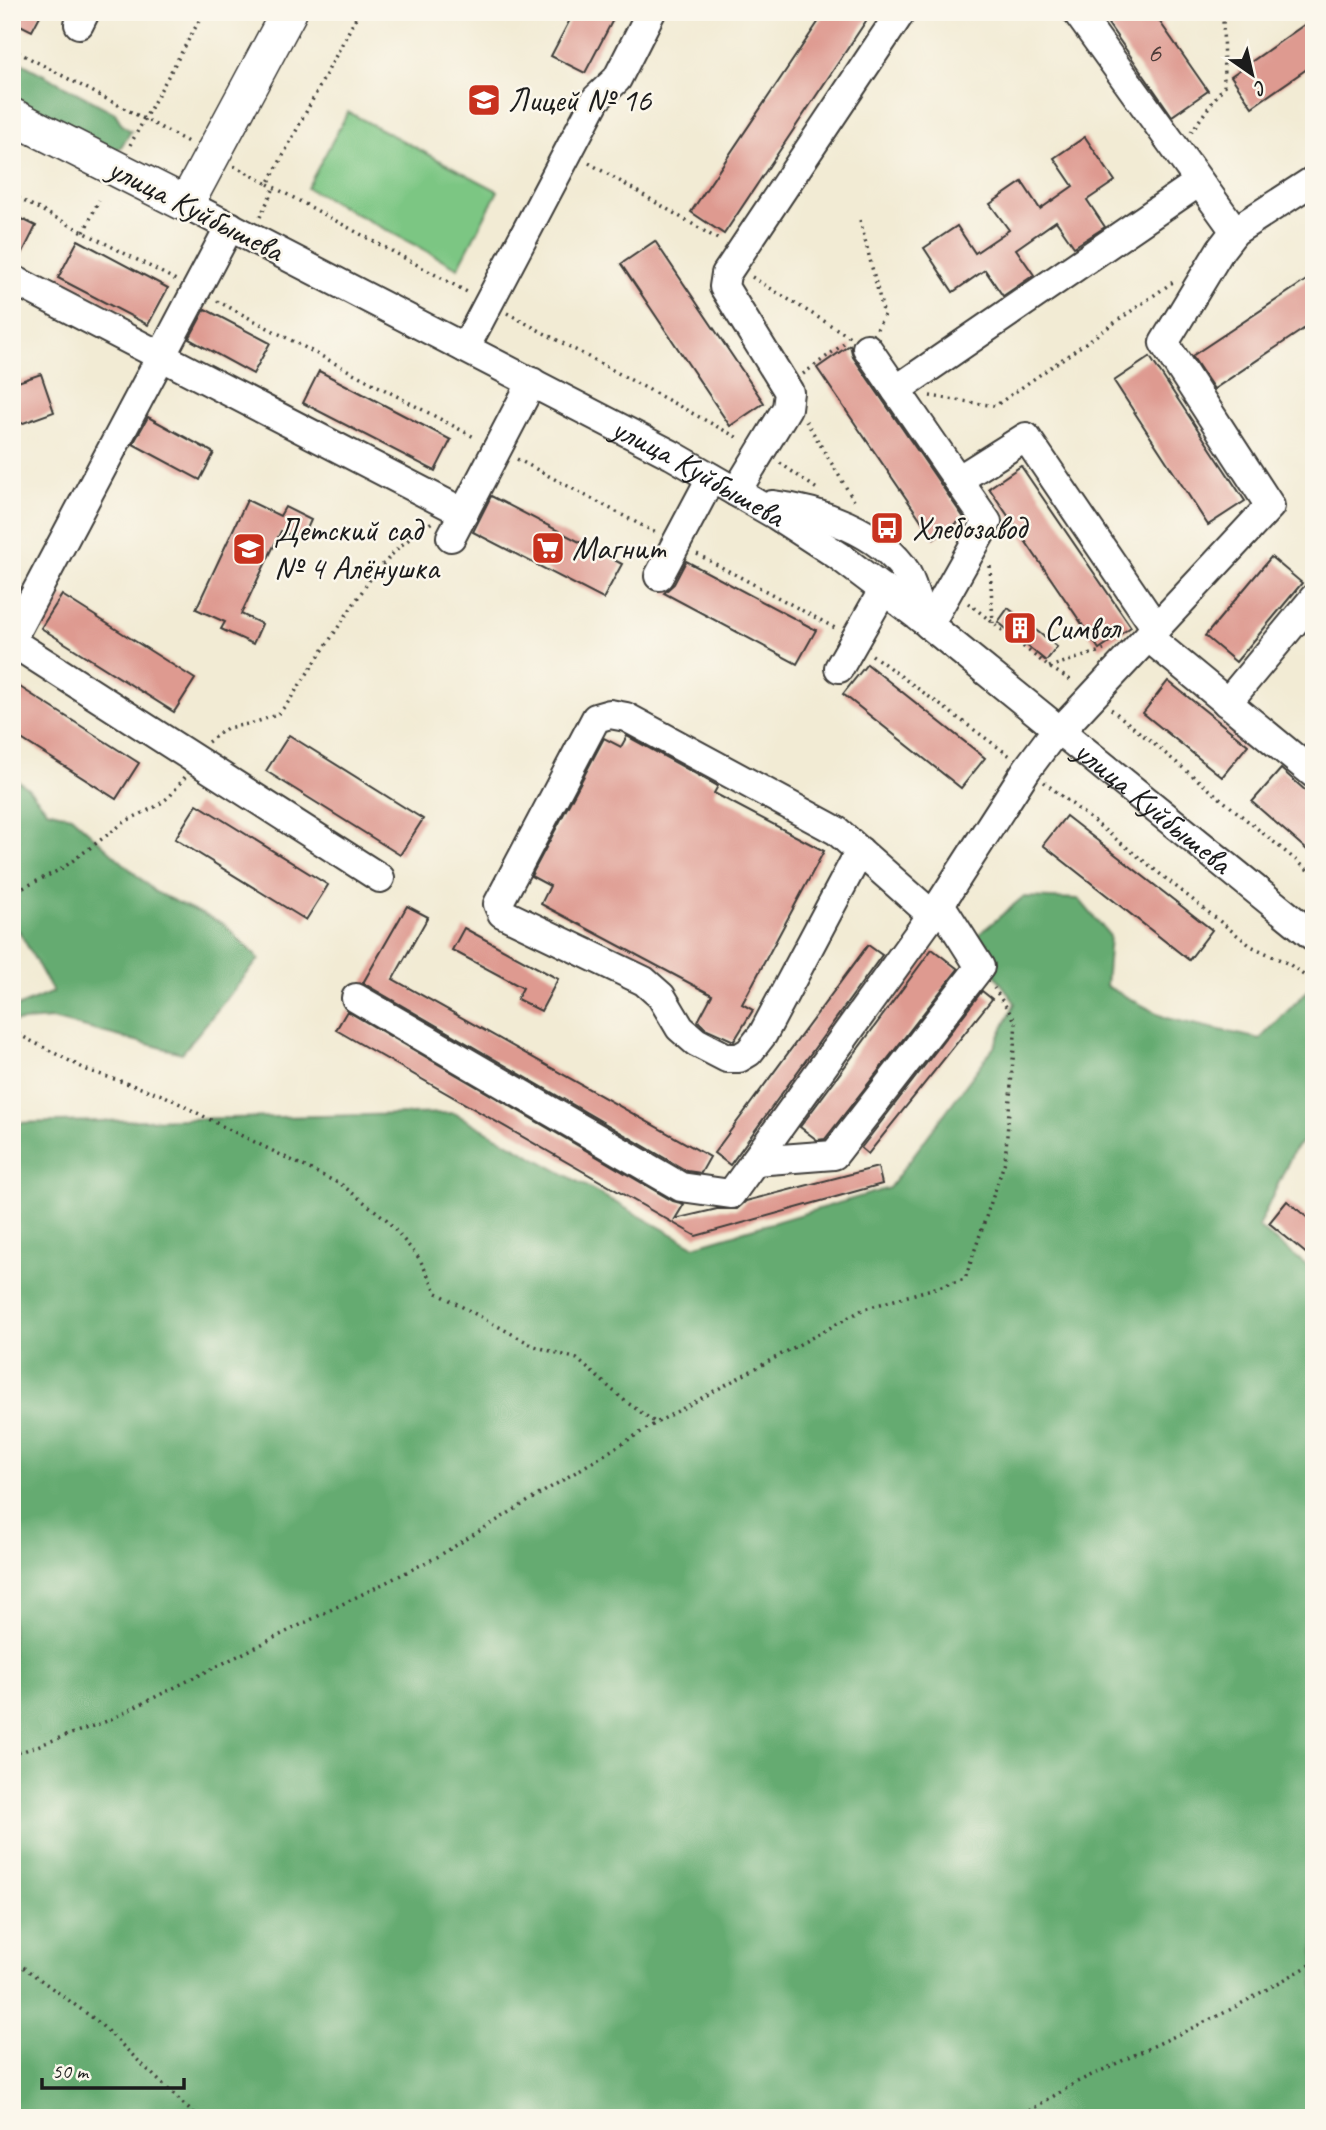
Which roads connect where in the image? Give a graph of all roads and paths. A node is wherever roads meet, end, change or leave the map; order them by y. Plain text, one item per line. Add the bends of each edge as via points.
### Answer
1 (204, 12) edge
2 (289, 12) edge
3 (651, 12) edge
4 (901, 12) edge
5 (1077, 12) edge
6 (1223, 12) edge
7 (12, 116) edge
8 (129, 146) dead end
9 (568, 151) junction
10 (1177, 151) junction
11 (1314, 180) edge
12 (1199, 182) junction
13 (274, 188) dead end
14 (99, 200) dead end
15 (186, 204) junction
16 (860, 220) dead end
17 (243, 224) junction
18 (84, 232) dead end
19 (1235, 232) junction
20 (732, 265) junction
21 (12, 279) edge
22 (1175, 280) dead end
23 (465, 348) junction
24 (867, 348) joint
25 (162, 356) junction
26 (532, 382) junction
27 (787, 389) junction
28 (896, 390) junction
29 (711, 478) junction
30 (958, 480) junction
31 (746, 498) junction
32 (860, 512) dead end
33 (457, 519) junction
34 (987, 522) junction
35 (659, 576) dead end
36 (884, 589) junction
37 (1314, 598) edge
38 (925, 622) junction
39 (993, 623) dead end
40 (1152, 633) junction
41 (12, 640) edge
42 (1111, 648) dead end
43 (1049, 667) dead end
44 (839, 668) dead end
45 (1227, 703) junction
46 (1059, 730) junction
47 (195, 759) junction
48 (1314, 774) edge
49 (860, 851) junction
50 (380, 878) dead end
51 (12, 896) edge
52 (936, 910) junction
53 (1314, 937) edge
54 (980, 967) junction
55 (356, 998) dead end
56 (12, 1031) edge
57 (755, 1161) junction
58 (656, 1423) junction
59 (12, 1755) edge
60 (12, 1959) edge
61 (1314, 1963) edge
62 (198, 2118) edge
63 (1017, 2118) edge

1 - 8 path
2 - 15 main road
3 - 9 street via 617,79 596,99
4 - 20 street
5 - 10 street
6 - 10 path via 1224,86
7 - 15 main road, улица Куйбышева
9 - 20 path via 720,241
9 - 23 street
10 - 12 street
11 - 19 street
12 - 19 street
12 - 28 street
13 - 17 path
14 - 18 path
15 - 17 street, улица Куйбышева
16 - 24 path via 884,315
17 - 23 street, улица Куйбышева
17 - 25 street
19 - 40 street via 1220,248 1164,343 1270,506
20 - 27 street via 724,287
20 - 27 path via 852,338
21 - 25 street
22 - 28 path via 995,406
23 - 26 street, улица Куйбышева
24 - 28 street
25 - 33 street
25 - 41 street
26 - 29 street, улица Куйбышева
26 - 33 street
27 - 31 street via 787,408
27 - 32 path
28 - 30 street
29 - 31 street, улица Куйбышева
29 - 35 street
30 - 34 street
30 - 40 street via 1026,437
31 - 36 street, улица Куйбышева
31 - 38 street via 794,508 875,540 904,569
33 - 47 path via 434,520 373,575 276,715 227,728 208,741
34 - 38 street
34 - 39 path
36 - 38 street, улица Куйбышева
36 - 44 street
37 - 45 street
38 - 46 street, улица Куйбышева
40 - 45 street
40 - 46 street
41 - 47 street
42 - 43 path
45 - 48 street
46 - 52 street via 1027,769
46 - 53 street, улица Куйбышева
47 - 50 street
47 - 51 path via 170,796 157,806 126,821 62,868
49 - 49 street via 837,831 626,717 610,714 596,718 498,904 502,913 644,981 696,1042 727,1058 739,1058 763,1034
49 - 52 street
52 - 54 street
52 - 57 street
54 - 57 street via 834,1155
54 - 58 path via 1016,1022 1005,1161 965,1279 864,1309
55 - 57 street via 681,1187 731,1194
56 - 58 path via 88,1070 166,1096 342,1185 386,1219 419,1258 437,1293 534,1346 577,1359
58 - 59 path via 437,1557 107,1721
60 - 62 path via 97,2021
61 - 63 path via 1226,2012 1077,2082

